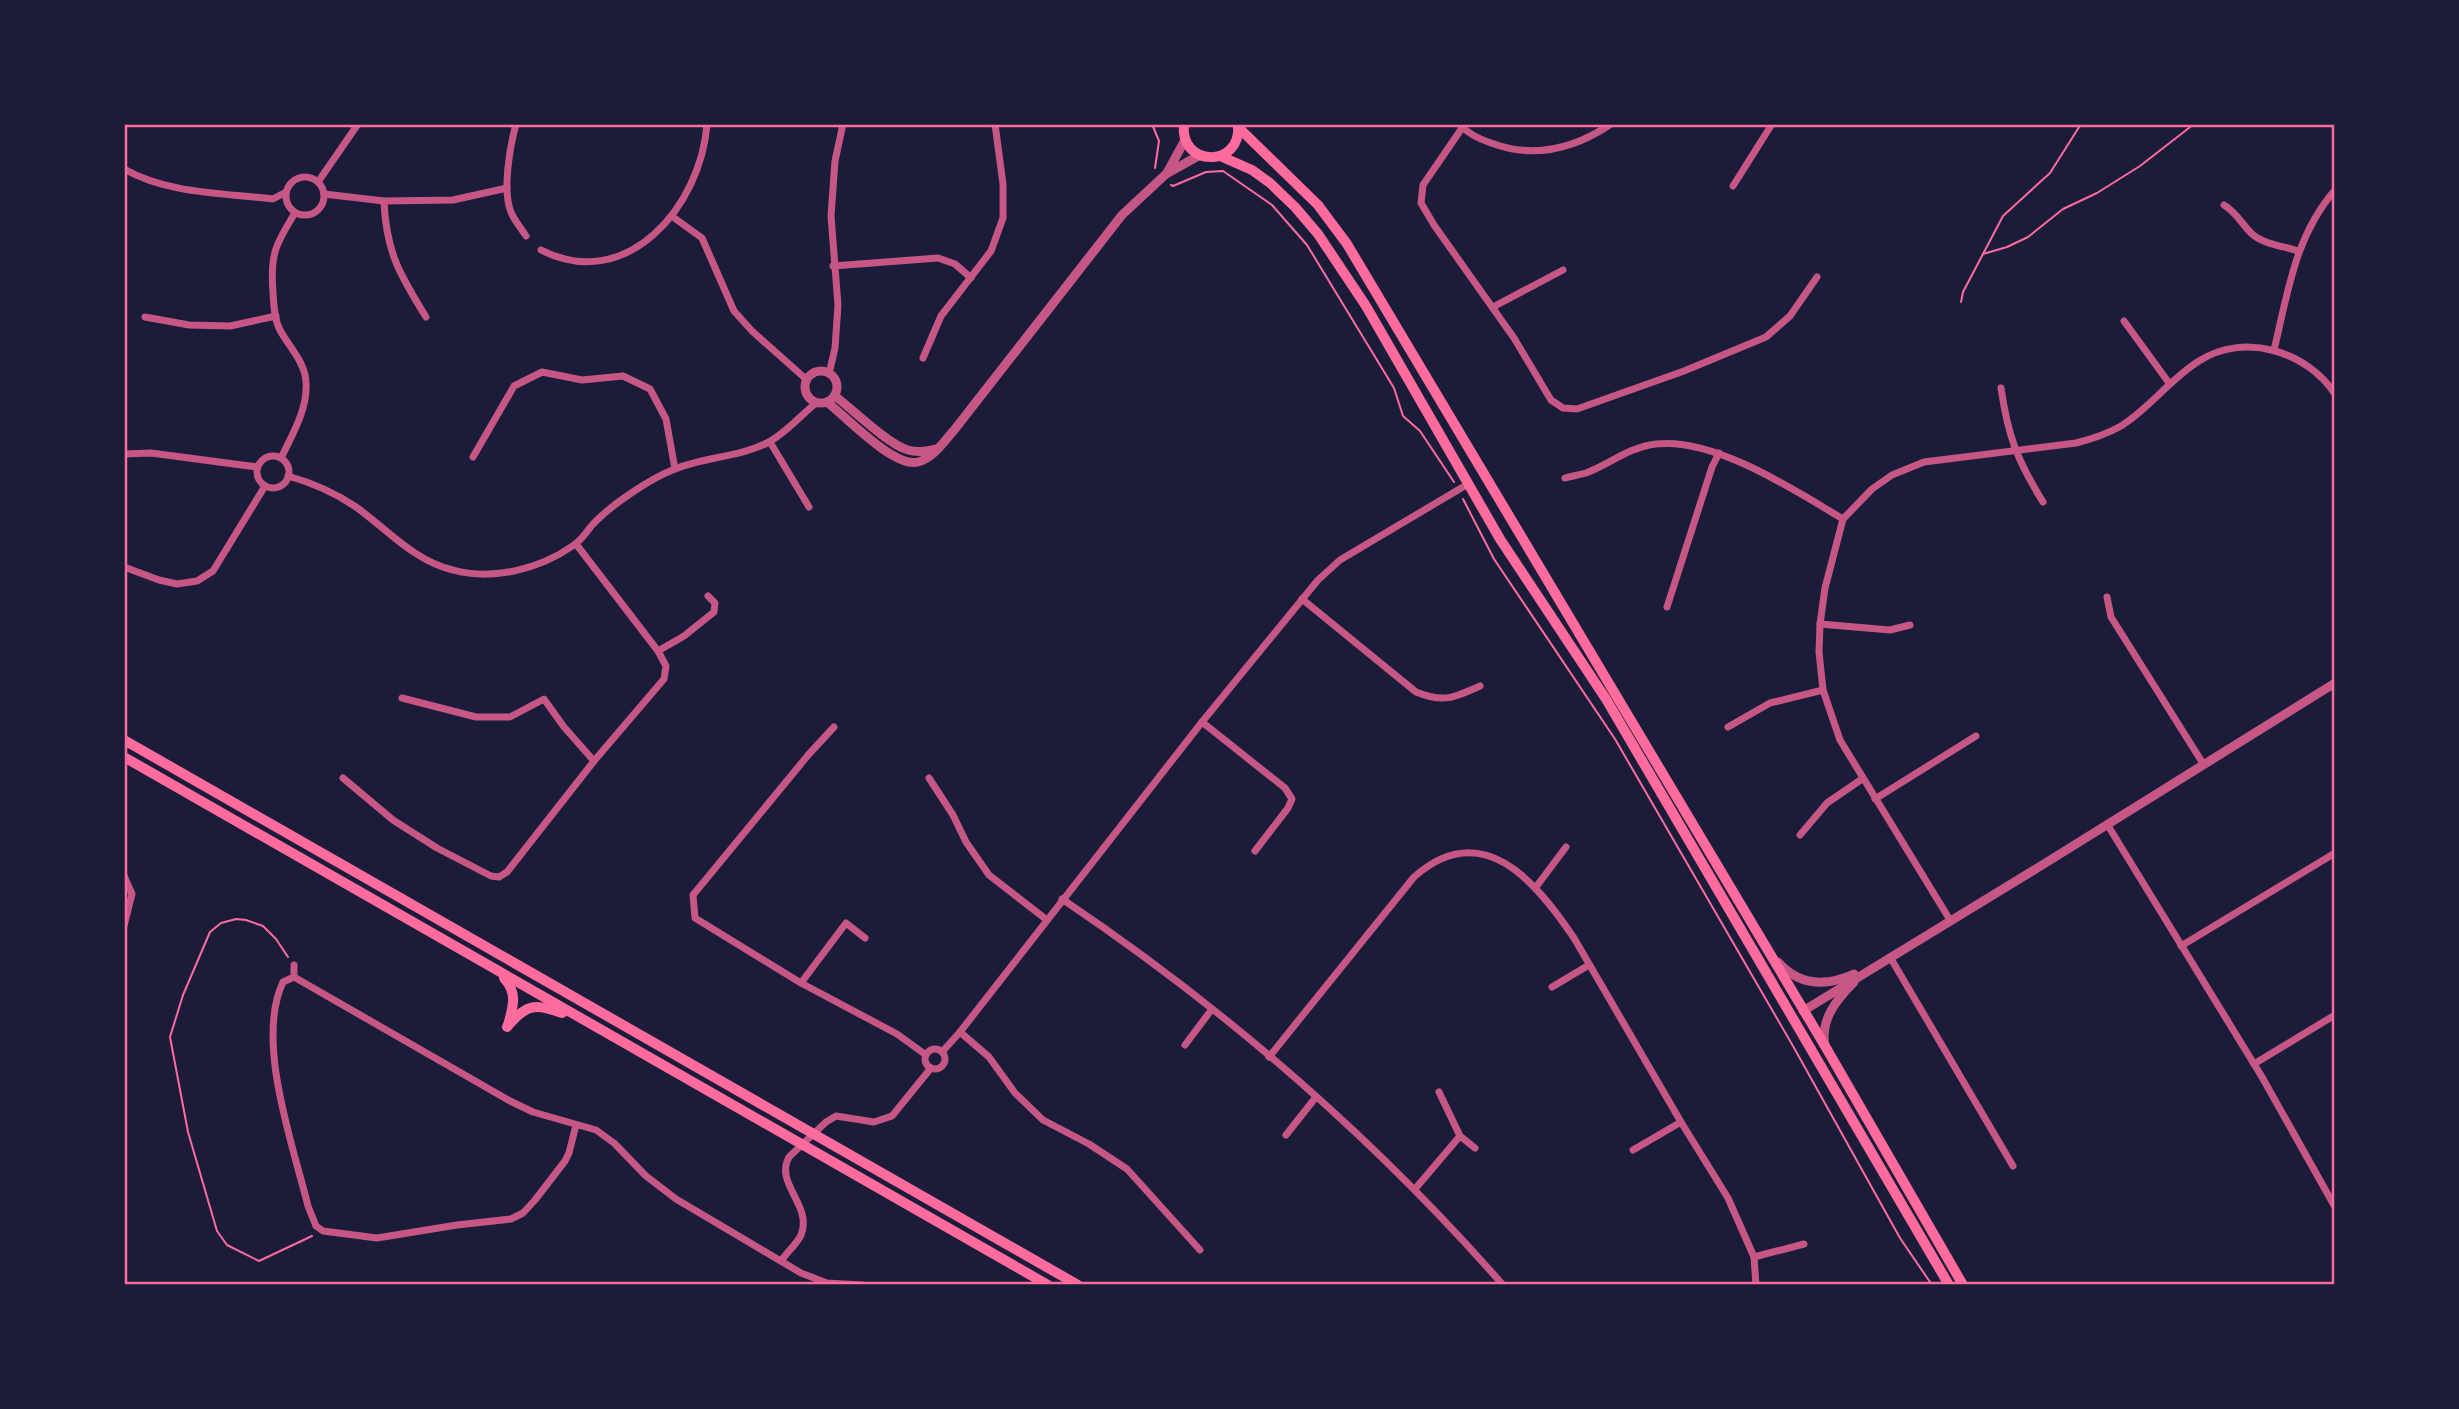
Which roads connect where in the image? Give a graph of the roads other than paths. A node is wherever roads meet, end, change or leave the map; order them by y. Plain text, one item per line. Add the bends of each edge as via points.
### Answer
1 (358, 124) edge
2 (516, 124) edge
3 (707, 124) edge
4 (843, 124) edge
5 (995, 124) edge
6 (1772, 124) edge
7 (1610, 125) edge
8 (1238, 126) edge
9 (1460, 126) edge
10 (1182, 130) edge
11 (1200, 155) junction
12 (1220, 156) junction
13 (124, 169) edge
14 (1165, 175) junction
15 (318, 182) junction
16 (1733, 186) dead end
17 (508, 188) junction
18 (2335, 190) edge
19 (286, 192) junction
20 (324, 194) junction
21 (384, 201) junction
22 (2224, 205) dead end
23 (295, 213) junction
24 (673, 218) junction
25 (526, 236) dead end
26 (541, 250) dead end
27 (2298, 251) junction
28 (833, 266) junction
29 (1563, 270) dead end
30 (1817, 277) dead end
31 (971, 278) junction
32 (1493, 307) junction
33 (275, 316) junction
34 (145, 317) dead end
35 (426, 317) dead end
36 (2124, 321) dead end
37 (2274, 350) junction
38 (923, 359) dead end
39 (830, 374) junction
40 (807, 380) junction
41 (2169, 383) junction
42 (2001, 388) dead end
43 (2335, 394) edge
44 (835, 396) junction
45 (816, 402) junction
46 (827, 402) junction
47 (770, 442) junction
48 (938, 448) junction
49 (2014, 452) junction
50 (1719, 453) junction
51 (124, 454) edge
52 (473, 457) dead end
53 (281, 458) junction
54 (257, 467) junction
55 (675, 469) junction
56 (1484, 475) junction
57 (288, 476) junction
58 (1565, 478) dead end
59 (1468, 484) junction
60 (265, 486) junction
61 (2043, 502) dead end
62 (809, 506) dead end
63 (1843, 519) junction
64 (576, 544) junction
65 (124, 567) edge
66 (708, 596) dead end
67 (2107, 597) dead end
68 (1302, 598) junction
69 (1667, 607) dead end
70 (1820, 624) junction
71 (1910, 625) dead end
72 (658, 651) junction
73 (2335, 683) edge
74 (1480, 686) dead end
75 (1823, 690) junction
76 (402, 698) dead end
77 (1202, 722) junction
78 (834, 727) dead end
79 (1728, 727) dead end
80 (1976, 736) dead end
81 (124, 740) edge
82 (124, 757) edge
83 (594, 761) junction
84 (2204, 765) junction
85 (343, 778) dead end
86 (929, 778) dead end
87 (1862, 779) junction
88 (1875, 799) junction
89 (2107, 824) junction
90 (1800, 835) dead end
91 (1566, 847) dead end
92 (1255, 851) dead end
93 (2335, 853) edge
94 (124, 876) edge
95 (1536, 887) junction
96 (1062, 900) junction
97 (1047, 919) junction
98 (1950, 920) junction
99 (124, 926) edge
100 (1756, 932) junction
101 (865, 938) dead end
102 (2181, 946) junction
103 (1890, 957) junction
104 (294, 965) road end
105 (1589, 965) junction
106 (1874, 966) junction
107 (500, 973) junction
108 (294, 977) junction
109 (1770, 979) junction
110 (801, 983) junction
111 (1552, 987) dead end
112 (1212, 1009) junction
113 (1803, 1010) junction
114 (2335, 1015) edge
115 (597, 1027) junction
116 (960, 1032) junction
117 (1185, 1045) dead end
118 (1825, 1046) junction
119 (942, 1052) junction
120 (926, 1055) junction
121 (1269, 1057) junction
122 (2254, 1064) junction
123 (1819, 1065) junction
124 (931, 1068) junction
125 (1439, 1093) dead end
126 (1316, 1097) junction
127 (1681, 1122) junction
128 (576, 1125) junction
129 (1286, 1135) dead end
130 (1460, 1136) junction
131 (1475, 1148) dead end
132 (1633, 1150) dead end
133 (2013, 1166) dead end
134 (1415, 1189) junction
135 (2335, 1207) edge
136 (1804, 1244) dead end
137 (1200, 1250) dead end
138 (1754, 1257) junction
139 (781, 1261) junction
140 (862, 1285) edge
141 (1048, 1285) edge
142 (1078, 1285) edge
143 (1503, 1285) edge
144 (1756, 1285) edge
145 (1949, 1285) edge
146 (1963, 1285) edge

1 - 15 street
2 - 17 street
3 - 24 street via 694,181
4 - 28 street via 831,216
5 - 31 street via 1003,218 991,251
6 - 16 street
7 - 9 street via 1573,145 1543,152 1503,148
8 - 12 main road via 1234,145
8 - 56 main road via 1318,205 1347,244
9 - 32 street via 1423,185 1422,203
10 - 11 main road
10 - 14 street
11 - 12 main road
11 - 14 street
12 - 59 main road via 1270,183 1318,234 1366,306
13 - 19 street via 178,188 272,199
14 - 48 street via 1122,215
15 - 19 street via 302,177 291,182
15 - 20 street
17 - 21 street via 453,200
17 - 25 street via 510,211
18 - 27 street
19 - 23 street via 287,204
20 - 21 street
20 - 23 street via 321,206 312,214
21 - 35 street via 390,249
22 - 27 street via 2257,237
23 - 33 street via 272,258
24 - 26 street via 643,242 600,262 568,261
24 - 40 street via 702,238 734,311
27 - 37 street
28 - 31 street via 938,258 955,264
28 - 39 street via 838,305
29 - 32 street
30 - 32 street via 1790,316 1766,337 1577,409 1563,408 1551,400
31 - 38 street via 941,316
33 - 34 street via 230,326
33 - 53 street via 306,380 303,409
36 - 41 street
37 - 41 street via 2220,351
37 - 43 street via 2308,365
39 - 40 street via 817,372
39 - 44 street via 837,386
40 - 45 street via 807,395
41 - 49 street via 2125,423 2099,436
42 - 49 street
44 - 46 street
44 - 48 street via 906,450
45 - 46 street
45 - 47 street
46 - 48 street via 906,462 918,462
47 - 55 street
47 - 62 street
49 - 61 street
49 - 63 street via 1908,468 1872,489
50 - 58 street via 1656,444
50 - 63 street
50 - 69 street
51 - 54 street via 151,453
52 - 55 street via 514,386 542,372 582,380 623,376 650,389 666,419
53 - 54 street via 269,456
53 - 57 street via 288,466
54 - 60 street
55 - 64 street via 612,507
56 - 59 main road
56 - 100 main road
57 - 60 street via 277,487
57 - 64 street via 331,491 417,555 455,571 527,569
59 - 68 street via 1340,560
59 - 109 main road via 1606,699
60 - 65 street via 213,571 197,581 177,584
63 - 70 street
64 - 72 street
66 - 72 street via 715,603 714,612
67 - 84 street via 2111,617
68 - 74 street via 1416,692 1435,699 1457,697
68 - 77 street
70 - 71 street via 1890,630
70 - 75 street
72 - 83 street via 666,666 664,679
73 - 84 street
75 - 79 street via 1770,703
75 - 87 street via 1840,740
76 - 83 street via 476,717 510,717 544,699
77 - 92 street via 1285,788 1292,799
77 - 96 street
78 - 110 street via 693,895 695,918
80 - 88 street
81 - 142 main road
82 - 107 main road
83 - 85 street via 499,877 437,848 393,820
84 - 89 street
86 - 97 street via 989,875
87 - 88 street
87 - 90 street via 1827,803
88 - 98 street
89 - 98 street
89 - 102 street
91 - 95 street
93 - 102 street
94 - 99 street via 132,894
95 - 105 street
95 - 121 street via 1511,867 1472,852 1457,852 1429,863
96 - 97 street
96 - 112 street via 1136,949
97 - 116 street
98 - 103 street
100 - 106 street via 1788,972 1807,981 1832,981
100 - 113 main road
101 - 110 street via 846,923
102 - 122 street
103 - 106 street
103 - 133 street
104 - 108 street
105 - 111 street
105 - 127 street
106 - 113 street
106 - 118 street via 1852,984 1827,1017
107 - 115 main road
107 - 115 main road via 514,995 507,1027 527,1008 543,1006
108 - 128 street via 510,1101
108 - 128 street via 279,990 272,1050 308,1206 323,1231 377,1238 511,1219 535,1200 565,1160
109 - 113 main road via 1788,1003
109 - 123 main road
110 - 120 street via 897,1034
112 - 117 street
112 - 121 street
113 - 118 main road
113 - 123 main road via 1803,1029
114 - 122 street
115 - 141 main road
116 - 119 street
116 - 137 street via 989,1057 1015,1093 1043,1120 1127,1169
118 - 146 main road
119 - 120 street via 933,1049
119 - 124 street via 944,1064
120 - 124 street
121 - 126 street
122 - 135 street
123 - 145 main road
124 - 139 street via 892,1116 874,1122 836,1116 789,1157 786,1178 801,1205 804,1222 800,1236
125 - 130 street
126 - 129 street
126 - 134 street
127 - 132 street
127 - 138 street via 1728,1198
128 - 139 street via 605,1135 660,1188
130 - 131 street
130 - 134 street
134 - 143 street
136 - 138 street
138 - 144 street
139 - 140 street via 813,1279

